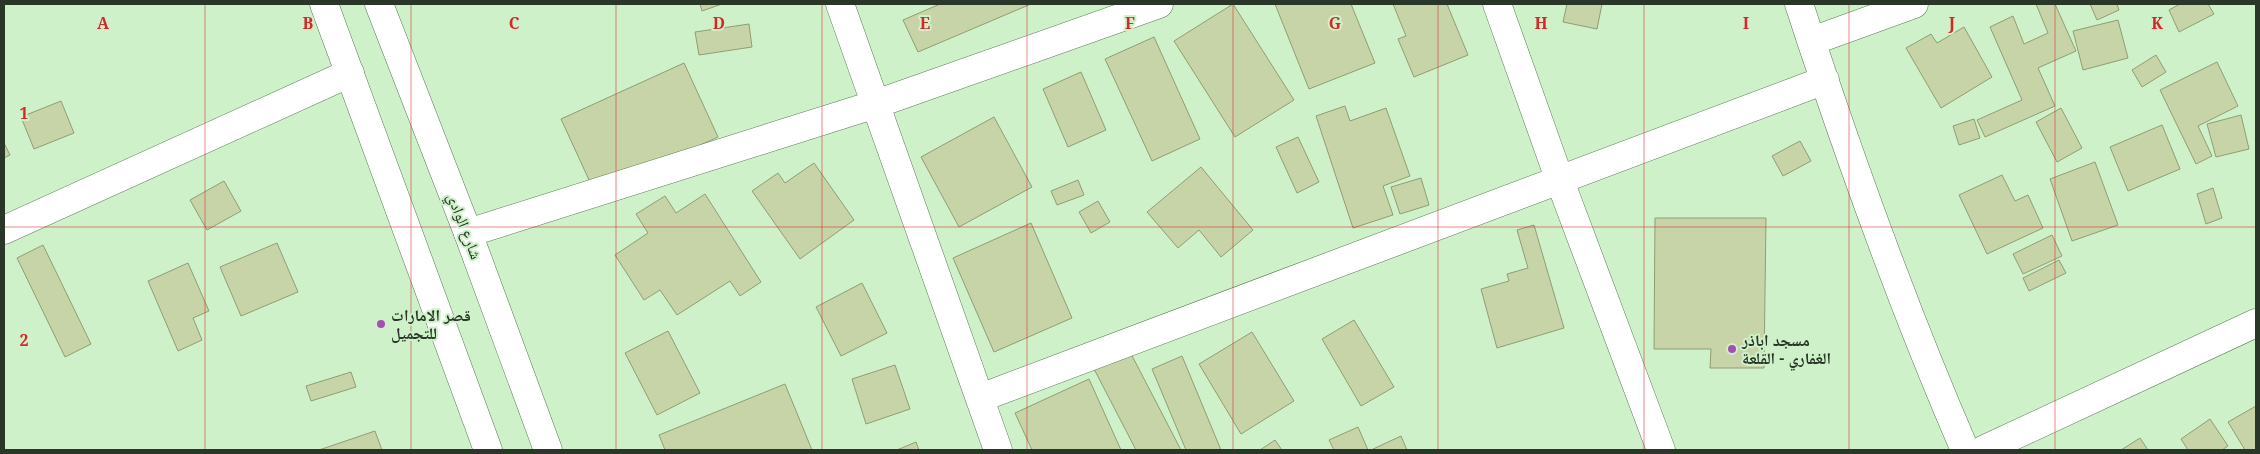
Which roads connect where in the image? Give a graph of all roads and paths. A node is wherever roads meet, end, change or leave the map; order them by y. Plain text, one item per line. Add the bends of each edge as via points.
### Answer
1 (324, 4) edge
2 (378, 4) edge
3 (840, 4) edge
4 (1158, 4) edge
5 (1497, 4) edge
6 (1799, 4) edge
7 (1914, 4) edge
8 (1116, 11) edge
9 (1812, 41) junction
10 (350, 73) junction
11 (1825, 80) junction
12 (876, 104) junction
13 (1560, 181) junction
14 (4, 230) edge
15 (468, 232) junction
16 (2256, 323) edge
17 (980, 398) junction
18 (488, 450) edge
19 (548, 450) edge
20 (998, 450) edge
21 (1661, 450) edge
22 (1965, 450) edge
23 (1983, 450) edge

1 - 10 street
2 - 15 street, شارع الوادي
3 - 12 street
4 - 8 street
5 - 13 street
6 - 9 street
7 - 9 street
8 - 12 street
9 - 11 street
10 - 14 street
10 - 18 street
11 - 13 street
11 - 22 street via 1927,363
12 - 15 street
12 - 17 street
13 - 17 street
13 - 21 street
15 - 19 street, شارع الوادي
16 - 23 street
17 - 20 street

